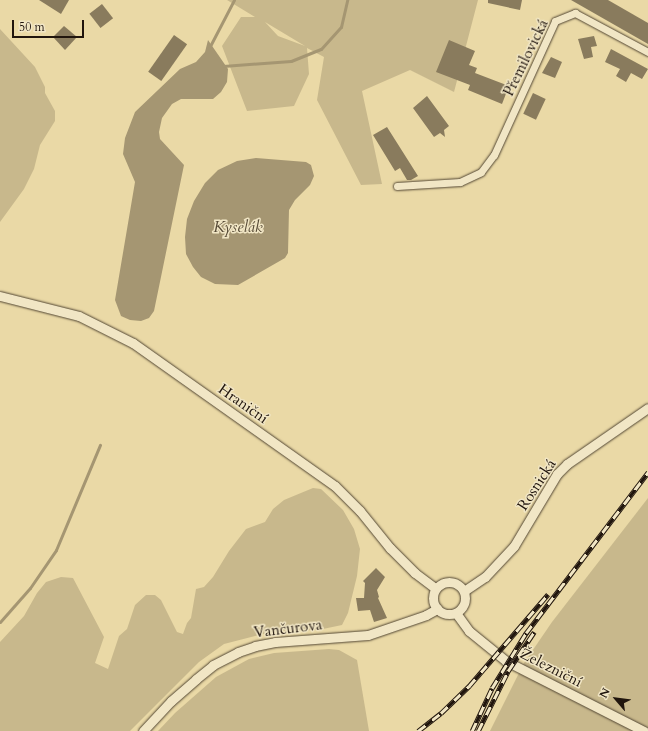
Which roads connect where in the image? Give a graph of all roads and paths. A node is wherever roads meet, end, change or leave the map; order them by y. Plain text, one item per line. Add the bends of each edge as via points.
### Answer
1 (648, 52) edge
2 (397, 186) dead end
3 (0, 296) edge
4 (648, 408) edge
5 (436, 589) junction
6 (464, 591) junction
7 (437, 609) junction
8 (456, 613) junction
9 (143, 731) edge
10 (644, 731) edge

1 - 2 street, Přemilovická via 575,13 555,22 494,154 481,172 460,182
3 - 5 street, Hraniční via 79,316 132,343 335,486 414,573
4 - 6 street, Rosnická via 567,464 558,474 514,546 485,577
5 - 6 street via 450,582
5 - 7 street via 433,601
6 - 8 street via 465,604
7 - 8 street via 448,615
7 - 9 street, Vančurova via 368,635 275,642 238,652 213,665 196,679
8 - 10 street, Železniční via 470,631 506,661

